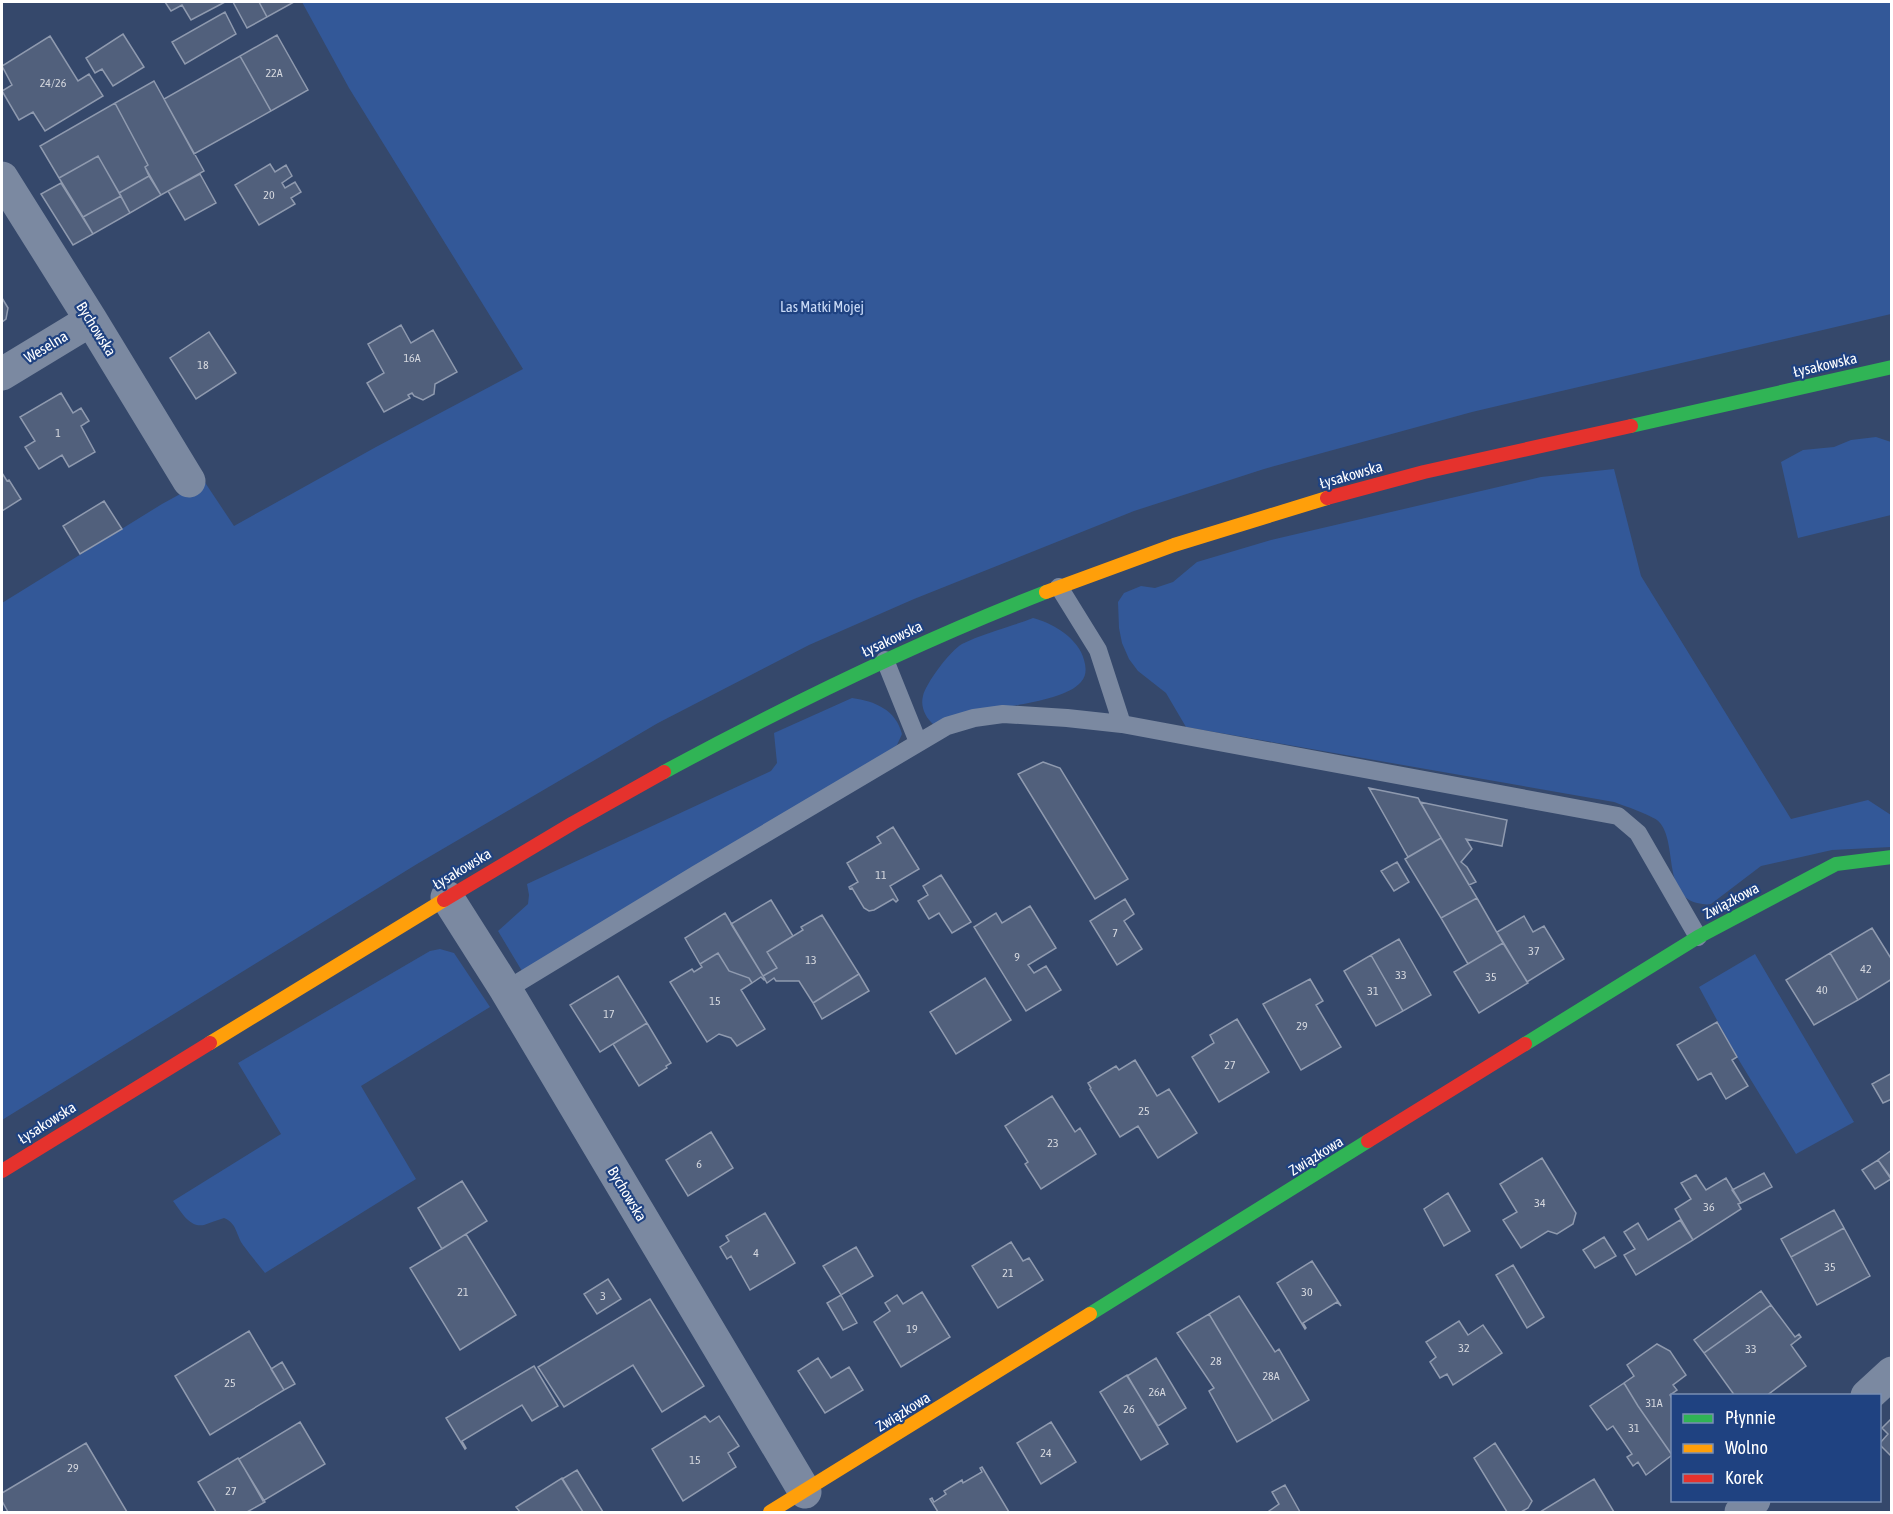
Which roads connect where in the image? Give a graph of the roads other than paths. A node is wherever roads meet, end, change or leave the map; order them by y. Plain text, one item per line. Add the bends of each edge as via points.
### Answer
1 (2, 178) edge
2 (91, 320) junction
3 (1892, 367) edge
4 (2, 374) edge
5 (189, 481) dead end
6 (1059, 587) junction
7 (885, 660) junction
8 (1122, 724) junction
9 (918, 742) junction
10 (1892, 857) edge
11 (447, 897) junction
12 (1698, 938) junction
13 (506, 990) junction
14 (2, 1171) edge
15 (1892, 1373) edge
16 (1868, 1394) edge
17 (805, 1492) junction
18 (770, 1512) edge

1 - 2 street, Bychowska
2 - 4 street, Weselna
2 - 5 street, Bychowska
3 - 6 street, Łysakowska via 1376,485 1175,546
6 - 7 street, Łysakowska
6 - 8 lane via 1098,650
7 - 9 lane
7 - 11 street, Łysakowska via 757,722 608,802
8 - 9 lane via 1003,714 947,726
8 - 12 lane via 1618,816 1638,833
9 - 13 lane
10 - 12 street, Związkowa via 1836,864
11 - 13 street, Bychowska
11 - 14 street, Łysakowska
12 - 17 street, Związkowa
13 - 17 street, Bychowska
15 - 16 street
17 - 18 street, Związkowa

